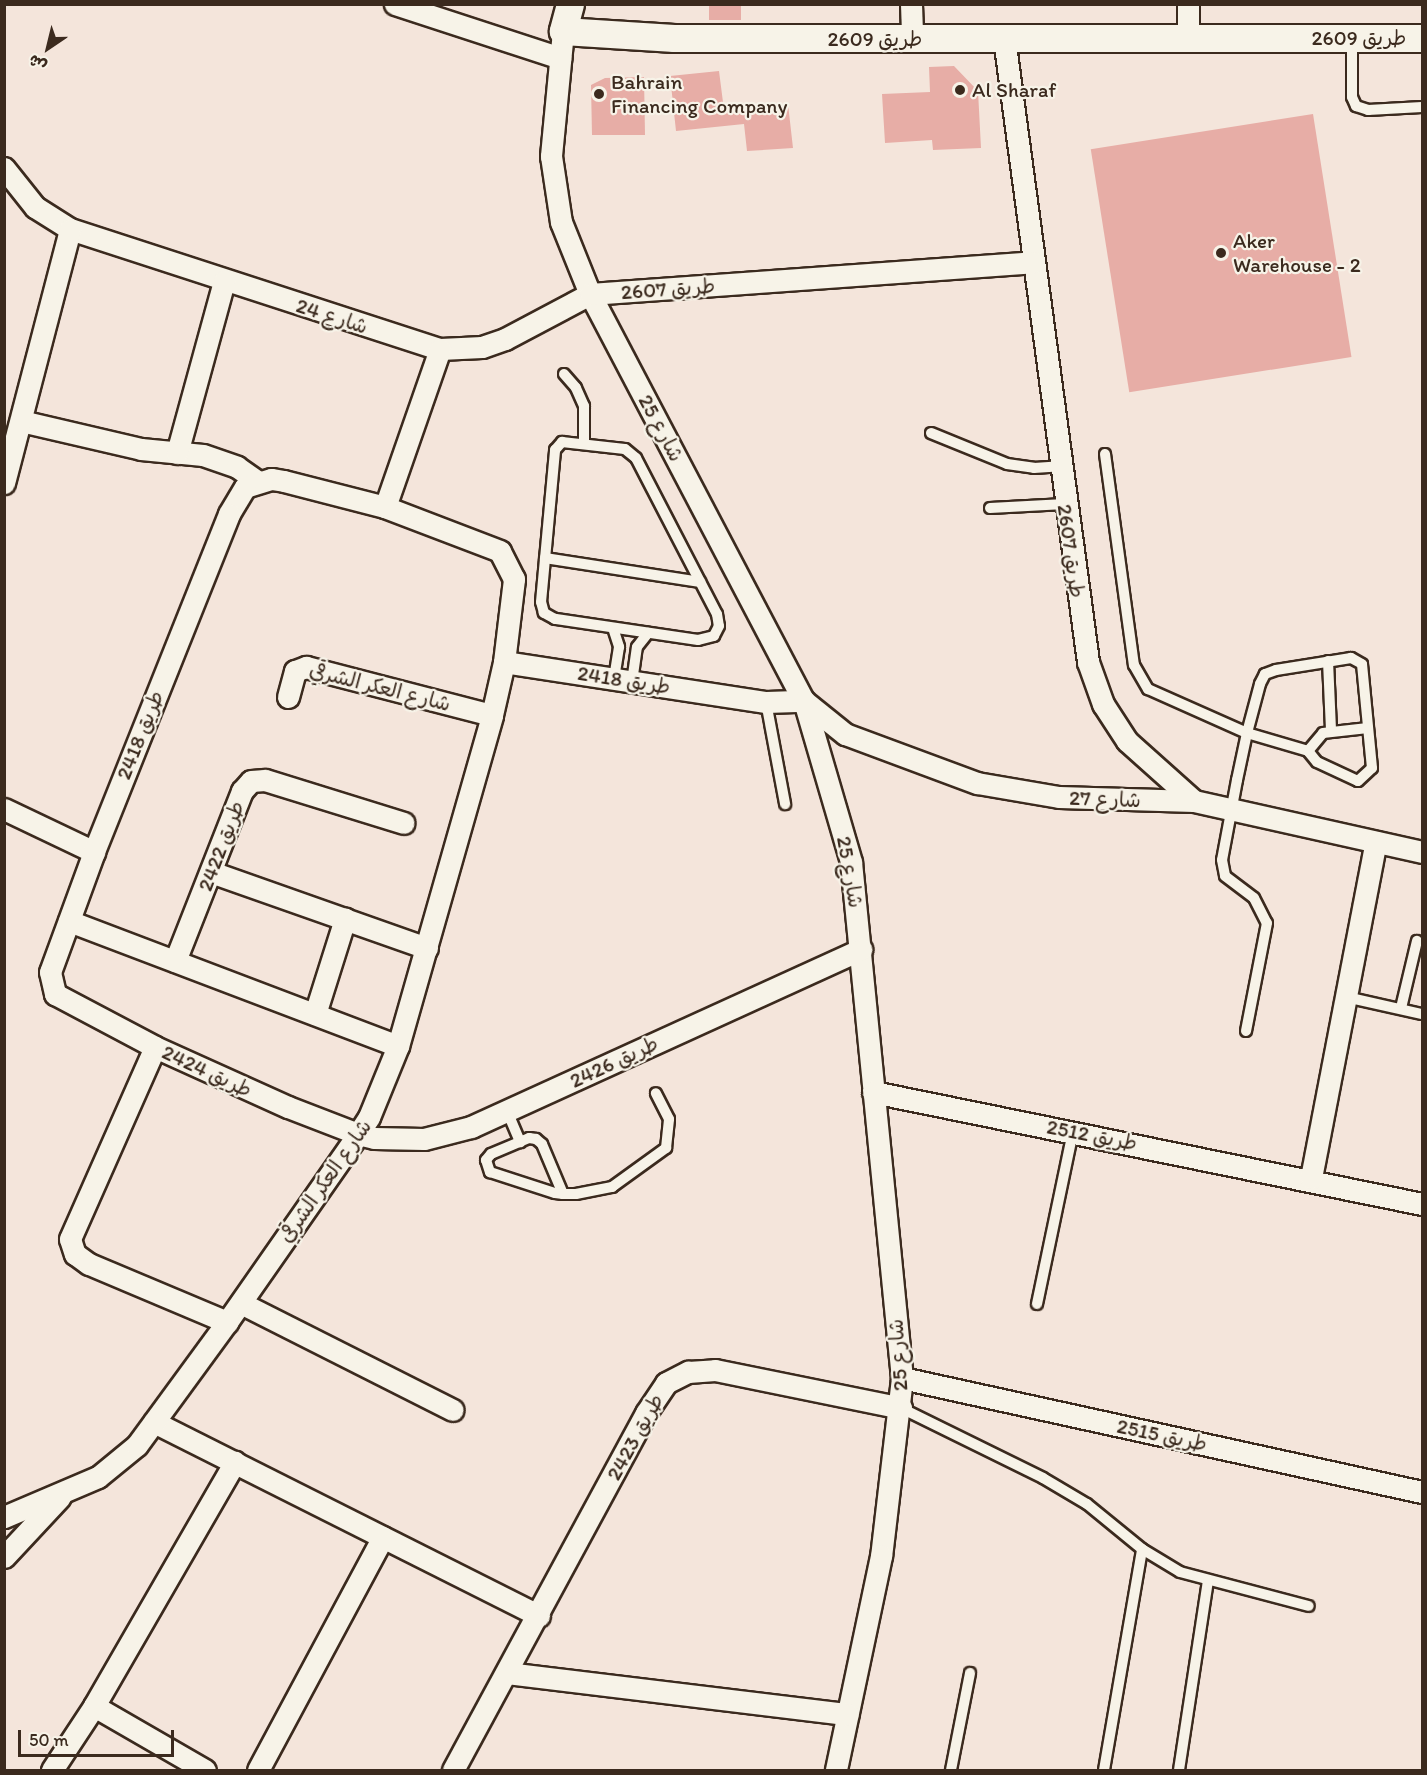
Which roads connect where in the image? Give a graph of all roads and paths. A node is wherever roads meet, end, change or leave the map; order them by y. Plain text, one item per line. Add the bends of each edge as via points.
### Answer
1 (395, 4) edge
2 (570, 4) edge
3 (911, 4) edge
4 (1188, 4) edge
5 (563, 31) junction
6 (1004, 38) junction
7 (1188, 38) junction
8 (1352, 38) junction
9 (1422, 38) edge
10 (912, 39) junction
11 (560, 58) junction
12 (1422, 107) edge
13 (4, 168) edge
14 (70, 229) junction
15 (1033, 262) junction
16 (224, 281) junction
17 (591, 294) junction
18 (440, 349) junction
19 (564, 374) dead end
20 (21, 421) junction
21 (931, 433) dead end
22 (584, 444) junction
23 (177, 453) junction
24 (1105, 454) dead end
25 (7, 460) edge
26 (1060, 466) junction
27 (257, 481) junction
28 (4, 483) edge
29 (1065, 504) junction
30 (385, 507) junction
31 (990, 508) dead end
32 (545, 558) junction
33 (700, 582) junction
34 (613, 628) junction
35 (648, 633) junction
36 (1328, 661) junction
37 (504, 662) junction
38 (622, 680) junction
39 (288, 697) dead end
40 (804, 701) junction
41 (766, 702) junction
42 (492, 715) junction
43 (1368, 728) junction
44 (1331, 730) junction
45 (1248, 734) junction
46 (1308, 751) junction
47 (1194, 801) junction
48 (785, 804) dead end
49 (1232, 808) junction
50 (4, 809) edge
51 (404, 823) dead end
52 (1376, 842) junction
53 (94, 852) junction
54 (1422, 852) edge
55 (211, 872) junction
56 (345, 920) junction
57 (69, 921) junction
58 (1417, 941) dead end
59 (427, 948) junction
60 (861, 949) junction
61 (175, 961) junction
62 (1346, 997) junction
63 (61, 998) joint
64 (1401, 1008) junction
65 (315, 1014) junction
66 (1422, 1014) edge
67 (1246, 1031) dead end
68 (398, 1046) junction
69 (155, 1047) junction
70 (873, 1092) junction
71 (656, 1093) dead end
72 (507, 1111) junction
73 (1073, 1132) junction
74 (358, 1134) junction
75 (520, 1142) junction
76 (1311, 1178) junction
77 (563, 1194) junction
78 (1422, 1204) edge
79 (240, 1303) junction
80 (1037, 1304) dead end
81 (227, 1322) junction
82 (902, 1378) junction
83 (901, 1408) junction
84 (453, 1410) dead end
85 (154, 1422) junction
86 (235, 1462) junction
87 (65, 1492) junction
88 (1422, 1492) edge
89 (4, 1517) edge
90 (383, 1537) junction
91 (1142, 1549) junction
92 (4, 1557) edge
93 (1208, 1581) junction
94 (1309, 1606) dead end
95 (539, 1616) junction
96 (970, 1672) dead end
97 (507, 1673) junction
98 (94, 1706) junction
99 (848, 1714) junction
100 (52, 1770) edge
101 (205, 1770) edge
102 (258, 1770) edge
103 (453, 1770) edge
104 (836, 1770) edge
105 (951, 1770) edge
106 (1104, 1770) edge
107 (1179, 1770) edge

1 - 11 street
2 - 5 street
3 - 10 street
4 - 7 street
5 - 10 street, طريق 2609 via 674,38
5 - 11 street, شارع 25
6 - 7 street, طريق 2609
6 - 10 street, طريق 2609
6 - 15 street, طريق 2607
7 - 8 street, طريق 2609
8 - 9 street, طريق 2609
8 - 12 lane via 1352,97 1356,106 1368,110
11 - 17 street, شارع 25 via 551,156 554,188 561,222
13 - 14 street, شارع 24 via 35,207
14 - 16 street, شارع 24
14 - 20 street
15 - 17 street, طريق 2607
15 - 26 street, طريق 2607
16 - 18 street, شارع 24
16 - 23 street
17 - 18 street, شارع 24 via 505,339 482,347
17 - 40 street, شارع 25
18 - 30 street
19 - 22 lane via 576,387 584,406
20 - 23 street via 125,446
20 - 25 street
21 - 26 lane via 1007,464
22 - 32 lane via 566,441 556,446
22 - 33 lane via 633,454
23 - 27 street via 224,462
24 - 45 lane via 1137,674 1155,693
25 - 28 street
26 - 29 street, طريق 2607
27 - 30 street via 284,481
27 - 53 street, طريق 2418 via 236,497
29 - 31 lane
29 - 47 street, طريق 2607 via 1084,641 1099,694 1127,741
30 - 37 street via 492,545 508,560 514,579
32 - 33 lane
32 - 34 lane via 541,602 544,613 555,619
33 - 35 lane via 719,620 714,636 698,640
34 - 35 lane
34 - 38 lane
35 - 38 lane
36 - 43 lane via 1356,658 1362,664
36 - 44 lane
36 - 45 lane via 1265,674
37 - 38 street, طريق 2418
37 - 42 street, شارع العكر الشرقي
38 - 41 street, طريق 2418
39 - 42 street, شارع العكر الشرقي via 295,671 306,667
40 - 41 street, طريق 2418
40 - 47 street, شارع 27 via 845,734 977,783 1059,797
40 - 60 street, شارع 25 via 851,862
41 - 48 lane
42 - 59 street, شارع العكر الشرقي
43 - 44 lane
43 - 46 lane via 1371,768 1364,778 1345,778 1313,759
44 - 46 lane via 1316,737
45 - 46 lane
45 - 49 lane
47 - 49 street, شارع 27
49 - 52 street, شارع 27
49 - 67 lane via 1222,868 1229,882 1260,904 1267,923
50 - 53 street
51 - 55 street, طريق 2422 via 265,780 251,781 242,791
52 - 54 street, شارع 27
52 - 62 street
53 - 57 street, طريق 2418
55 - 56 street
55 - 61 street, طريق 2422
56 - 59 street
56 - 65 street
57 - 61 street
57 - 63 street, طريق 2418 via 50,972 51,987
58 - 64 lane
59 - 68 street, شارع العكر الشرقي
60 - 70 street, شارع 25
60 - 72 street, طريق 2426
61 - 65 street
62 - 64 lane
62 - 76 street
63 - 69 street, طريق 2424
64 - 66 lane
65 - 68 street
68 - 74 street, شارع العكر الشرقي via 383,1091
69 - 74 street, طريق 2424
69 - 81 street via 70,1239 75,1254 89,1264
70 - 73 street, طريق 2512
70 - 82 street, شارع 25
71 - 77 lane via 670,1129 660,1155 612,1187
72 - 74 street, طريق 2426 via 448,1135 424,1140 399,1141
72 - 75 lane
73 - 76 street, طريق 2512
73 - 80 lane
74 - 79 street, شارع العكر الشرقي
75 - 77 lane via 533,1138 542,1144
75 - 77 lane via 488,1156 487,1169
76 - 78 street, طريق 2512
79 - 81 street, شارع العكر الشرقي
79 - 84 street
81 - 85 street, شارع العكر الشرقي
82 - 83 street, شارع 25
82 - 88 street, طريق 2515
83 - 91 lane via 1043,1478 1087,1504
83 - 95 street, طريق 2423 via 715,1370 688,1372 666,1383 646,1413
83 - 99 street, شارع 25 via 881,1556
85 - 86 street
85 - 87 street, شارع العكر الشرقي via 114,1467
86 - 90 street
86 - 98 street
87 - 89 street
87 - 92 street, شارع العكر الشرقي
90 - 95 street
90 - 102 street
91 - 93 lane via 1180,1572
91 - 106 lane
93 - 94 lane
93 - 107 lane
95 - 97 street, طريق 2423
96 - 105 lane
97 - 99 street
97 - 103 street, طريق 2423
98 - 100 street
98 - 101 street
99 - 104 street, شارع 25

